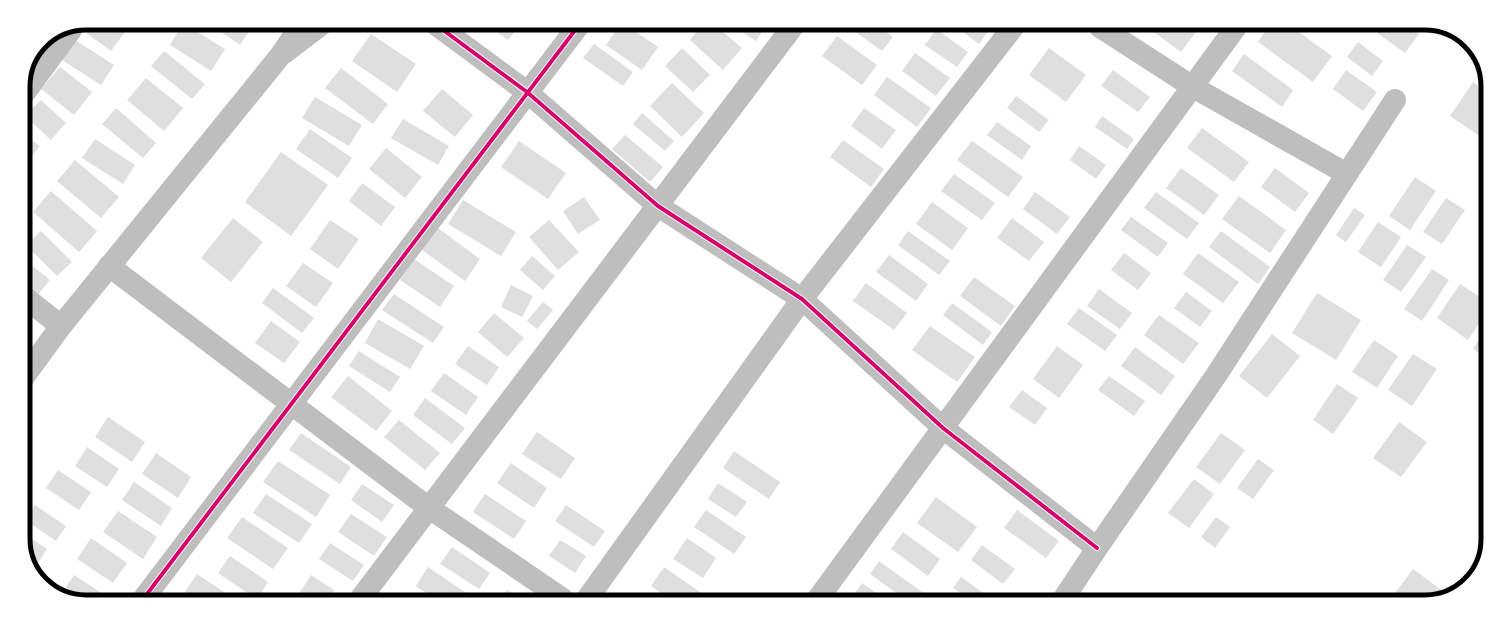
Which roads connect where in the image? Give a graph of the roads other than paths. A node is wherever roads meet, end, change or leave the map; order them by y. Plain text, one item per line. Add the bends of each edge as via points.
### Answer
1 (298, 30) edge
2 (314, 30) edge
3 (443, 30) edge
4 (575, 30) edge
5 (791, 30) edge
6 (1011, 30) edge
7 (1106, 30) edge
8 (1234, 30) edge
9 (69, 33) edge
10 (280, 56) junction
11 (30, 86) edge
12 (1193, 87) junction
13 (527, 92) junction
14 (1395, 100) dead end
15 (1347, 174) junction
16 (658, 206) junction
17 (109, 266) junction
18 (802, 300) junction
19 (30, 302) edge
20 (61, 326) junction
21 (30, 368) edge
22 (292, 403) junction
23 (943, 428) junction
24 (429, 508) junction
25 (1097, 548) junction
26 (146, 595) edge
27 (363, 595) edge
28 (557, 595) edge
29 (590, 595) edge
30 (821, 595) edge
31 (1066, 595) edge

1 - 10 street
2 - 10 street
3 - 13 street
4 - 13 street
5 - 16 street
6 - 18 street
7 - 12 street
8 - 12 street
9 - 11 street
10 - 17 street
12 - 15 street
12 - 23 street
13 - 16 street
13 - 22 street
14 - 15 street
15 - 25 street via 1215,377
16 - 18 street
16 - 24 street
17 - 20 street
17 - 22 street
18 - 23 street
18 - 29 street
19 - 20 street
20 - 21 street
22 - 24 street
22 - 26 street
23 - 25 street
23 - 30 street
24 - 27 street
24 - 28 street
25 - 31 street

